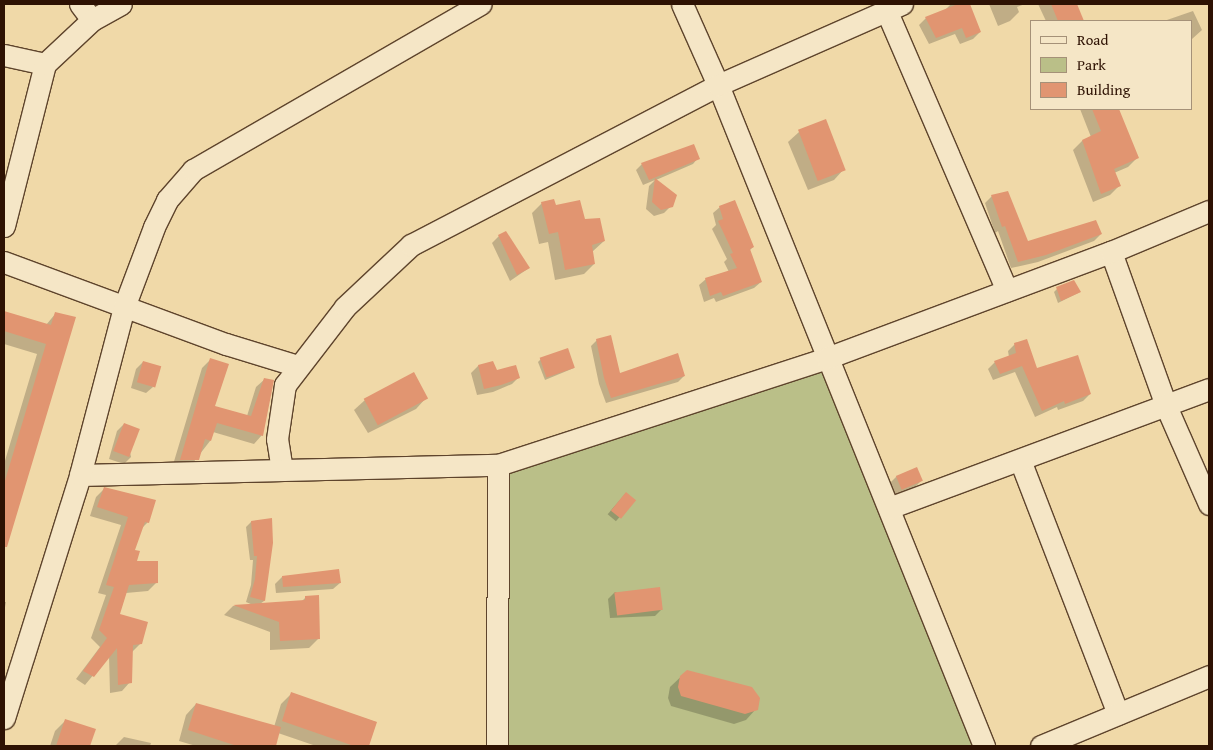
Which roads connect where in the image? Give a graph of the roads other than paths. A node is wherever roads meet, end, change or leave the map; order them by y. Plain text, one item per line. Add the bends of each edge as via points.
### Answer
1 (121, 4) edge
2 (481, 4) edge
3 (682, 4) edge
4 (894, 8) edge
5 (86, 12) edge
6 (4, 55) edge
7 (45, 64) junction
8 (718, 85) junction
9 (1209, 211) edge
10 (4, 226) edge
11 (1111, 252) junction
12 (4, 262) edge
13 (1007, 290) junction
14 (124, 306) junction
15 (827, 358) junction
16 (298, 366) junction
17 (1209, 389) edge
18 (1166, 406) junction
19 (1020, 460) junction
20 (498, 465) junction
21 (282, 470) junction
22 (80, 475) junction
23 (1209, 504) edge
24 (889, 508) junction
25 (1209, 676) edge
26 (1118, 714) junction
27 (4, 718) edge
28 (497, 746) edge
29 (984, 746) edge
30 (1041, 746) edge

1 - 5 street
2 - 14 street via 193,170 167,200
3 - 8 street
4 - 8 street
4 - 13 street
5 - 7 street
6 - 7 street
7 - 10 street
8 - 15 street
8 - 16 street via 411,245 345,307
9 - 11 street
11 - 13 street
11 - 18 street
12 - 14 street
13 - 15 street
14 - 16 street via 226,344
14 - 22 street
15 - 20 street
15 - 24 street
16 - 21 street via 285,385 277,439
17 - 18 street
18 - 19 street
18 - 23 street
19 - 24 street
19 - 26 street
20 - 21 street
20 - 28 street
21 - 22 street
22 - 27 street
24 - 29 street
25 - 26 street
26 - 30 street

